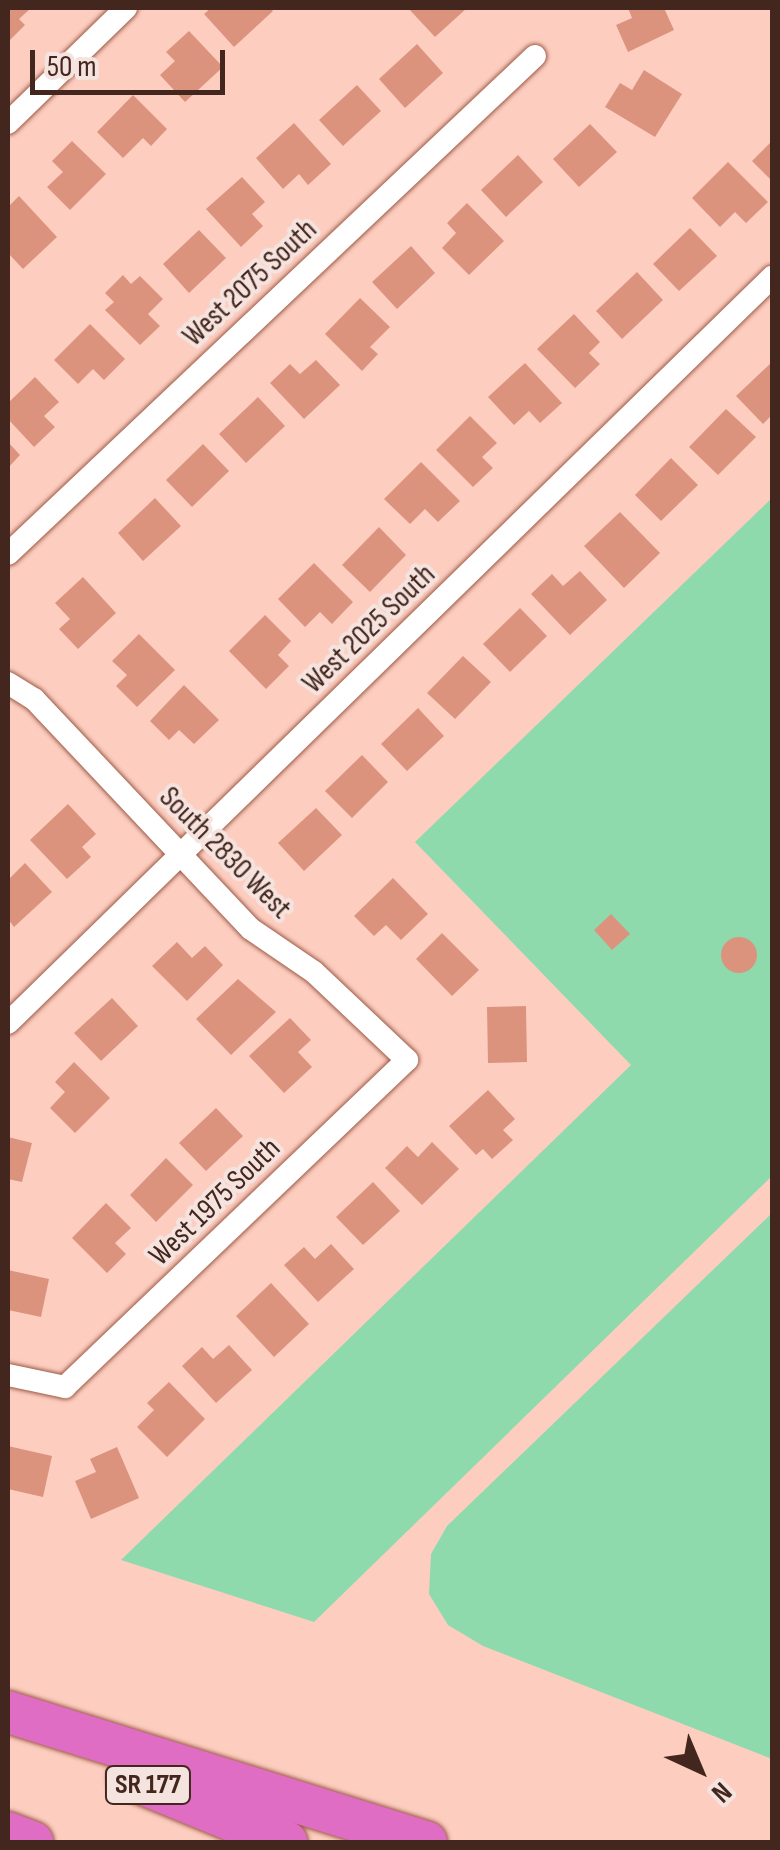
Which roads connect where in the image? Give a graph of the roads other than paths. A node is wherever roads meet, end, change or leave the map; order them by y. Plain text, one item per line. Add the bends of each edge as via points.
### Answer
1 (126, 8) edge
2 (534, 56) dead end
3 (8, 123) edge
4 (772, 277) edge
5 (8, 554) edge
6 (8, 684) edge
7 (181, 854) junction
8 (8, 1024) edge
9 (407, 1060) joint
10 (8, 1375) edge
11 (8, 1712) edge
12 (8, 1735) edge
13 (8, 1833) edge
14 (32, 1842) edge
15 (286, 1842) edge
16 (426, 1842) edge

1 - 3 street
2 - 5 street, West 2075 South
4 - 7 street, West 2025 South
6 - 7 street, South 2830 West via 34,699
7 - 8 street, West 2025 South
7 - 9 street, South 2830 West via 251,929 314,972
9 - 10 street, West 1975 South via 65,1387
11 - 16 highway
12 - 15 highway, SR 177
13 - 14 highway

